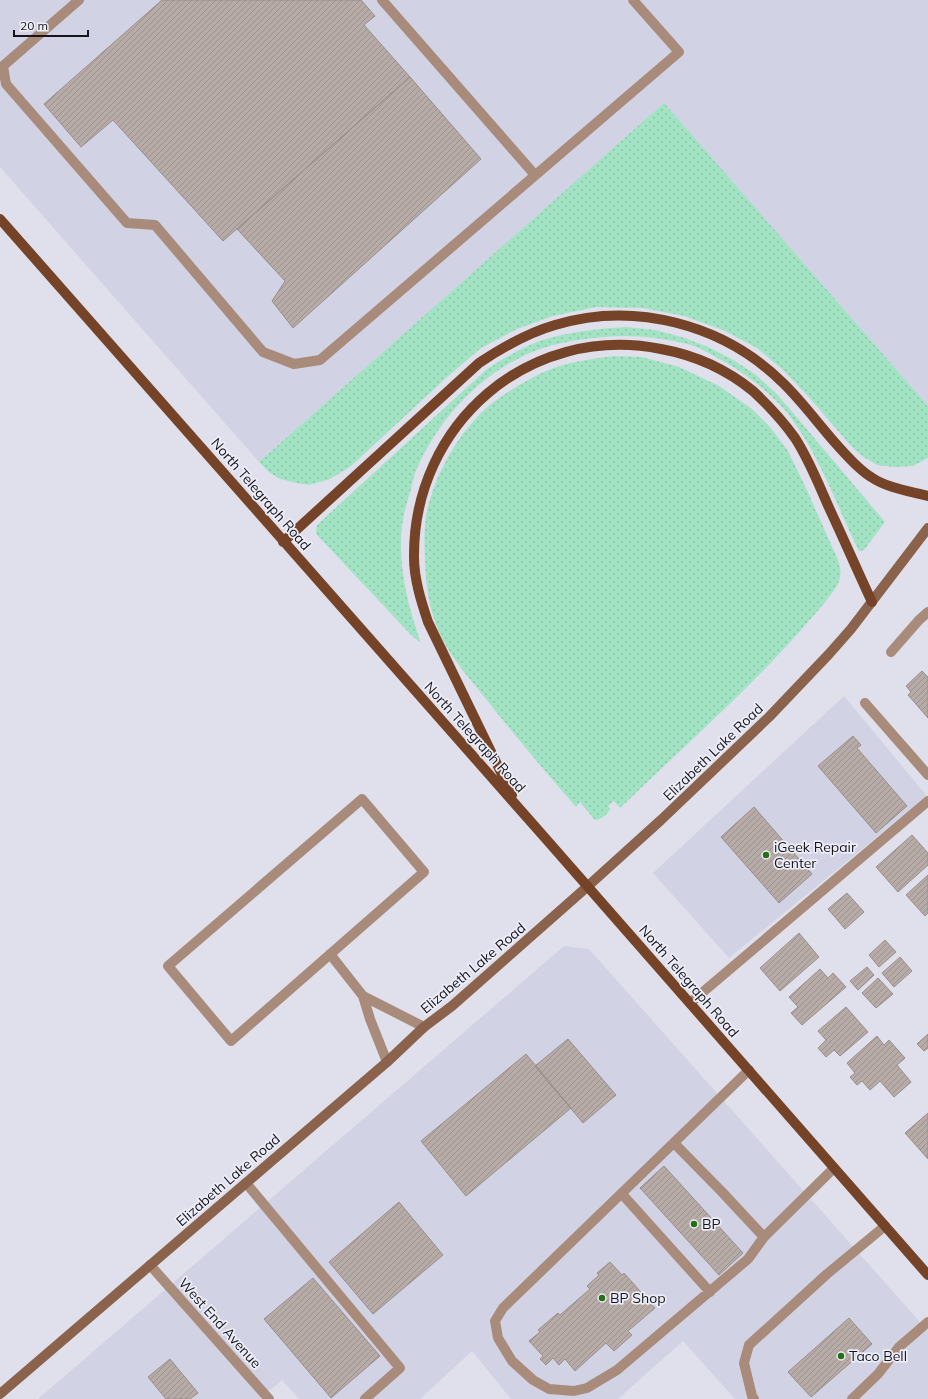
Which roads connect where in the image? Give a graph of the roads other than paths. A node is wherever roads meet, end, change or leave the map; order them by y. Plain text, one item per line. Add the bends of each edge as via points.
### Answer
1 (79, 0) edge
2 (382, 0) edge
3 (633, 0) edge
4 (535, 175) junction
5 (0, 219) edge
6 (928, 496) edge
7 (928, 528) edge
8 (283, 542) junction
9 (872, 602) junction
10 (928, 612) edge
11 (890, 652) dead end
12 (865, 703) dead end
13 (928, 775) edge
14 (928, 801) edge
15 (517, 806) junction
16 (588, 886) junction
17 (330, 954) junction
18 (363, 996) junction
19 (690, 1003) junction
20 (424, 1027) junction
21 (387, 1062) junction
22 (748, 1070) junction
23 (674, 1143) junction
24 (834, 1168) junction
25 (246, 1183) junction
26 (622, 1194) junction
27 (885, 1226) junction
28 (764, 1237) junction
29 (150, 1265) junction
30 (928, 1275) edge
31 (710, 1292) junction
32 (928, 1322) edge
33 (0, 1394) edge
34 (269, 1399) edge
35 (365, 1399) edge
36 (754, 1399) edge
37 (852, 1399) edge

1 - 4 street via 3,66 6,84 127,223 155,225 263,352 294,364 320,360
2 - 4 street
3 - 4 street via 679,52
5 - 8 main road, North Telegraph Road
6 - 8 main road via 882,483 862,471 783,382 729,342 668,320 603,316 555,324 531,333 513,341 479,363
7 - 9 main road, Elizabeth Lake Road
8 - 15 main road, North Telegraph Road
9 - 15 main road via 795,438 768,405 734,378 716,367 674,351 617,344 560,353 523,369 472,407 442,448 420,502 416,519 414,558 419,597 428,622
9 - 16 main road, Elizabeth Lake Road via 829,654 769,717
10 - 11 street
12 - 13 street
14 - 19 street
15 - 16 main road, North Telegraph Road
16 - 19 main road, North Telegraph Road
16 - 20 main road, Elizabeth Lake Road via 452,1006
17 - 17 street via 231,1041 168,966 362,799 424,872
17 - 18 street
18 - 20 street
18 - 21 street
19 - 22 main road, North Telegraph Road
20 - 21 main road, Elizabeth Lake Road
21 - 25 main road, Elizabeth Lake Road
22 - 23 street
22 - 24 main road, North Telegraph Road
23 - 26 street
23 - 28 street
24 - 27 main road, North Telegraph Road
24 - 28 street
25 - 29 main road, Elizabeth Lake Road
25 - 35 street via 400,1368
26 - 31 street
26 - 31 street via 503,1308 495,1321 498,1338 512,1361 533,1380 549,1389 574,1391 587,1388 617,1370
27 - 30 main road, North Telegraph Road
27 - 36 street via 827,1274 749,1345 744,1363
28 - 31 street via 748,1258
29 - 33 main road, Elizabeth Lake Road
29 - 34 street, West End Avenue
32 - 37 street via 899,1347 878,1374

